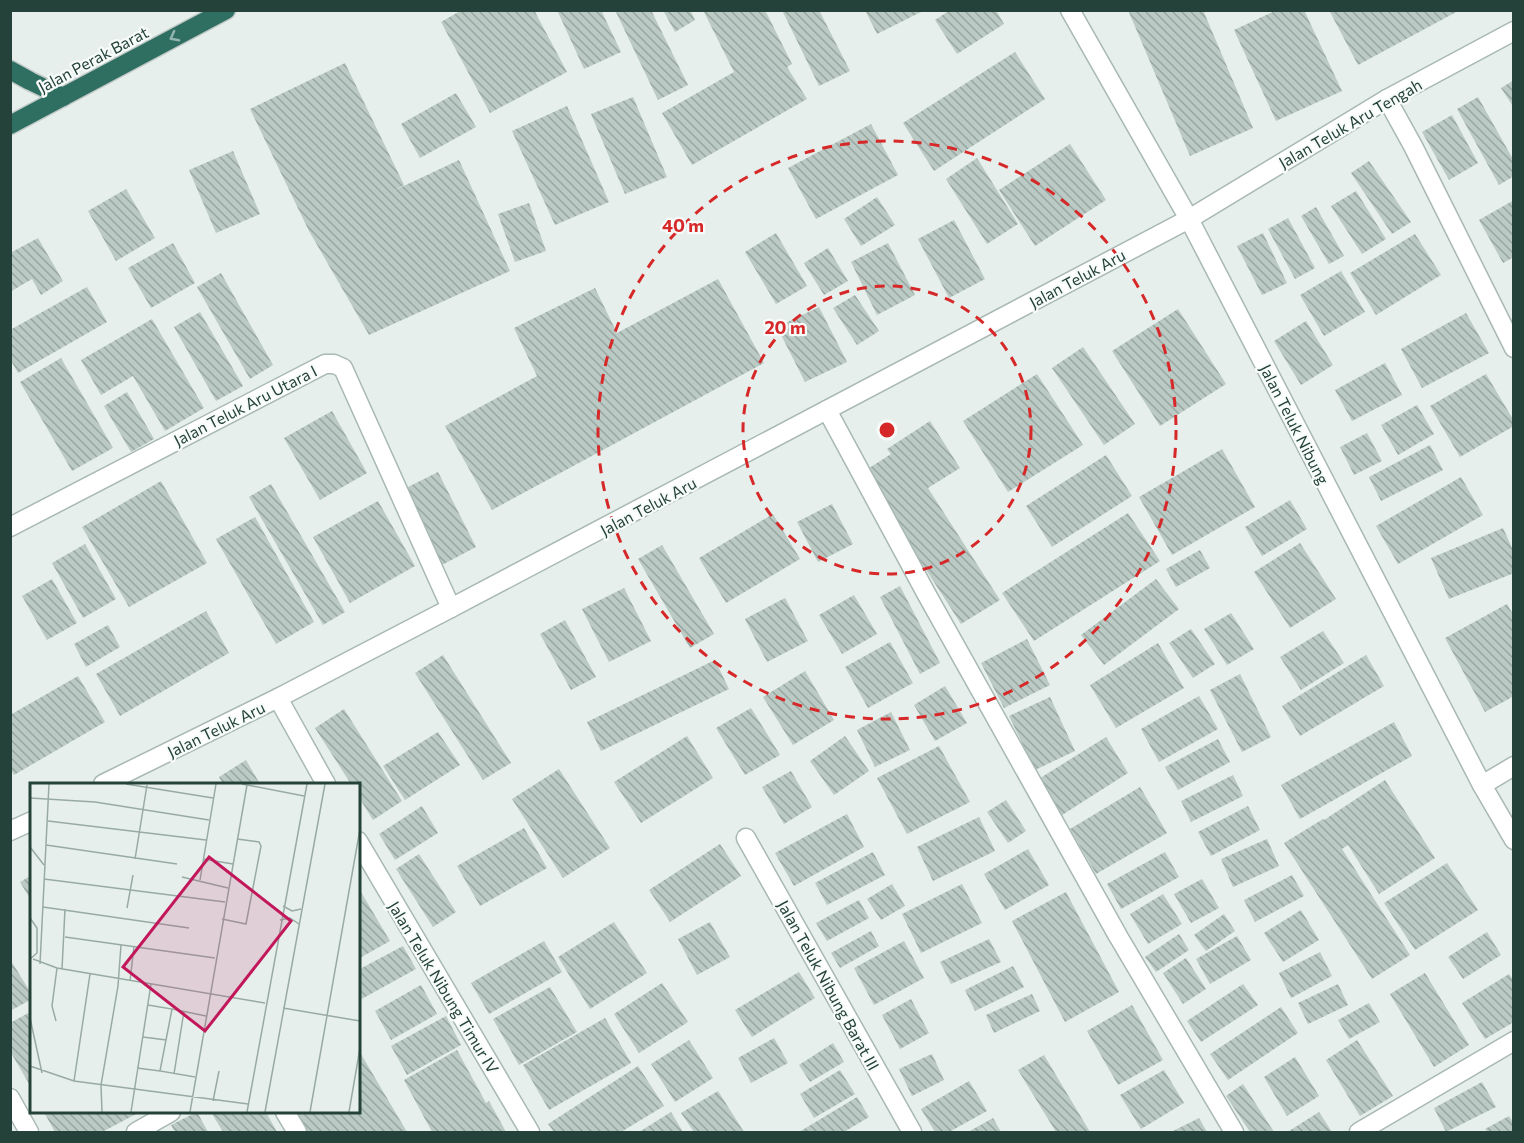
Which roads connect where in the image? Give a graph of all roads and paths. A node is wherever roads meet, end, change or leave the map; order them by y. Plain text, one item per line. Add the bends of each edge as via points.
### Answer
1 (226, 10) edge
2 (1070, 10) edge
3 (1514, 31) edge
4 (10, 70) edge
5 (63, 97) junction
6 (1387, 99) junction
7 (10, 125) edge
8 (1189, 219) junction
9 (1506, 315) edge
10 (1514, 348) edge
11 (827, 410) junction
12 (10, 526) edge
13 (451, 608) junction
14 (278, 698) junction
15 (1514, 766) edge
16 (136, 776) edge
17 (107, 783) edge
18 (325, 783) edge
19 (1482, 785) junction
20 (30, 822) edge
21 (10, 831) edge
22 (746, 838) dead end
23 (1514, 840) edge
24 (360, 844) edge
25 (1514, 1041) edge
26 (10, 1098) edge
27 (169, 1113) edge
28 (286, 1113) edge
29 (29, 1132) edge
30 (136, 1132) edge
31 (297, 1132) edge
32 (530, 1132) edge
33 (912, 1132) edge
34 (1234, 1132) edge
35 (1359, 1132) edge

1 -> 5 highway, Jalan Perak Barat
2 - 8 street, Jalan Teluk Nibung
3 - 6 street, Jalan Teluk Aru Tengah
4 - 5 highway
5 - 7 highway, Jalan Perak Barat
6 - 8 street, Jalan Teluk Aru Tengah
6 - 9 street
8 - 11 street, Jalan Teluk Aru
8 - 19 street, Jalan Teluk Nibung
9 - 10 street
11 - 13 street, Jalan Teluk Aru
11 - 34 street via 1118,936
12 - 13 street, Jalan Teluk Aru Utara I via 325,364 334,364 343,368
13 - 14 street, Jalan Teluk Aru
14 - 16 street, Jalan Teluk Aru
14 - 18 street
15 - 19 street
16 - 17 street, Jalan Teluk Aru
19 - 23 street, Jalan Teluk Nibung
20 - 21 street
22 - 33 street, Jalan Teluk Nibung Barat III
24 - 32 street, Jalan Teluk Nibung Timur IV
25 - 35 street
26 - 29 street
27 - 30 street
28 - 31 street

